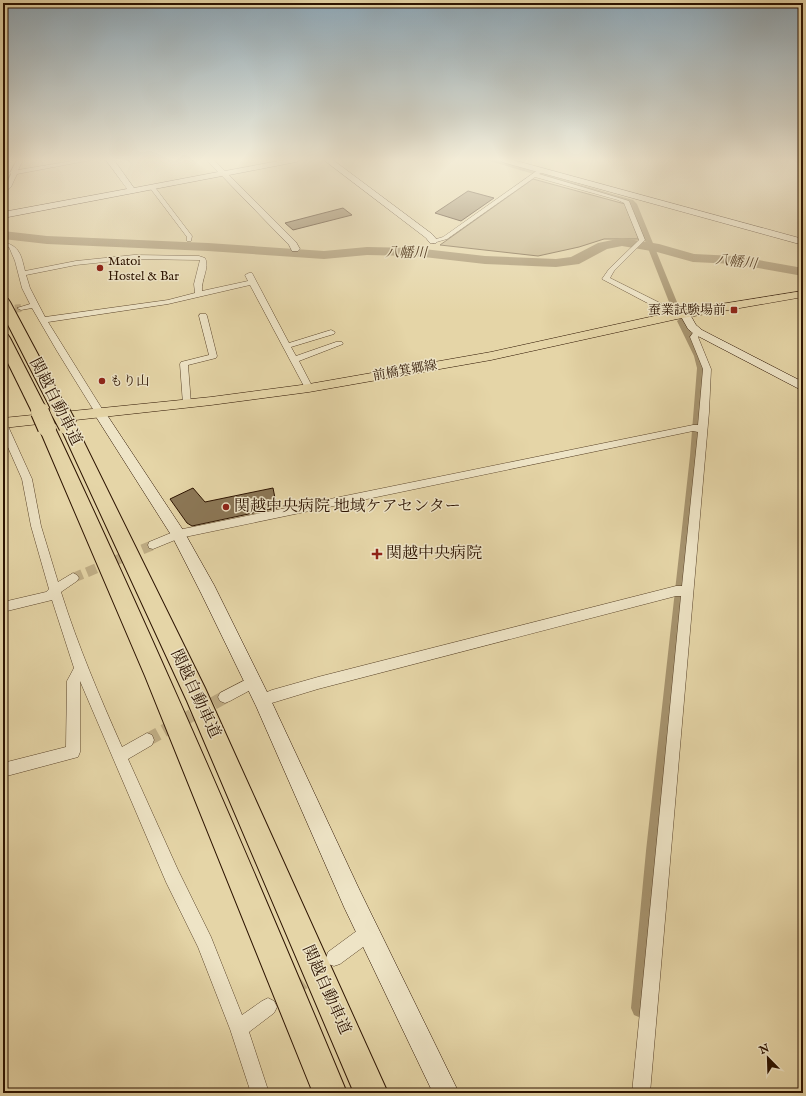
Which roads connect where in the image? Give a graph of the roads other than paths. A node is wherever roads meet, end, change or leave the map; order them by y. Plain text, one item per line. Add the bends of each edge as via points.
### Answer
1 (24, 211) edge
2 (170, 211) edge
3 (261, 211) edge
4 (396, 211) edge
5 (483, 211) edge
6 (631, 211) edge
7 (685, 211) edge
8 (3, 215) edge
9 (189, 240) dead end
10 (433, 241) joint
11 (803, 242) edge
12 (3, 244) edge
13 (295, 249) dead end
14 (21, 274) junction
15 (199, 294) junction
16 (803, 294) edge
17 (3, 302) edge
18 (35, 305) junction
19 (21, 308) tunnel mouth
20 (680, 314) junction
21 (203, 316) dead end
22 (43, 320) junction
23 (332, 332) dead end
24 (698, 332) junction
25 (3, 338) edge
26 (339, 344) dead end
27 (288, 346) junction
28 (295, 359) junction
29 (803, 387) edge
30 (309, 388) junction
31 (186, 404) junction
32 (99, 412) junction
33 (53, 419) junction
34 (3, 423) edge
35 (3, 426) edge
36 (702, 429) junction
37 (178, 534) junction
38 (153, 545) tunnel mouth
39 (73, 578) tunnel mouth
40 (55, 590) junction
41 (687, 592) junction
42 (3, 607) edge
43 (81, 669) junction
44 (253, 682) junction
45 (225, 697) tunnel mouth
46 (262, 700) junction
47 (146, 740) tunnel mouth
48 (119, 756) junction
49 (3, 770) edge
50 (368, 933) junction
51 (334, 958) dead end
52 (268, 1007) dead end
53 (239, 1029) junction
54 (260, 1093) edge
55 (330, 1093) edge
56 (372, 1093) edge
57 (446, 1093) edge
58 (641, 1093) edge

1 - 8 street
2 - 9 street via 190,237
3 - 13 street
4 - 10 street
5 - 10 street via 445,238
6 - 20 street via 642,238 641,242 611,270 606,279
7 - 11 street
12 - 14 street via 10,245 15,252
14 - 15 street via 76,263 134,257 199,258 204,262 198,284
14 - 18 street
15 - 22 street via 161,303
15 - 27 street via 250,278
16 - 20 main road, 前橋箕郷線
17 - 33 highway, 関越自動車道
18 - 19 street
18 - 22 street
20 - 24 street
20 - 30 main road, 前橋箕郷線 via 491,356
21 - 31 street via 213,356 184,364
22 - 32 street
23 - 27 street
24 - 29 street
24 - 36 street via 694,337 707,369
25 - 33 highway, 関越自動車道
26 - 28 street
27 - 28 street
28 - 30 street
30 - 31 main road, 前橋箕郷線
31 - 32 main road, 前橋箕郷線
32 - 34 main road, 前橋箕郷線
32 - 37 street
33 - 55 highway, 関越自動車道 via 102,546
33 - 56 highway, 関越自動車道 via 197,696
35 - 40 street via 28,479 36,526
36 - 37 street via 693,428
36 - 41 street
37 - 38 street
37 - 44 street
39 - 40 street
40 - 42 street via 50,596
40 - 43 street
41 - 46 street via 676,591 318,683
41 - 58 street
43 - 48 street
43 - 49 street via 73,681 73,752
44 - 45 street
44 - 46 street
46 - 50 street
47 - 48 street
48 - 53 street via 205,943
50 - 51 street
50 - 57 street
52 - 53 street
53 - 54 street

